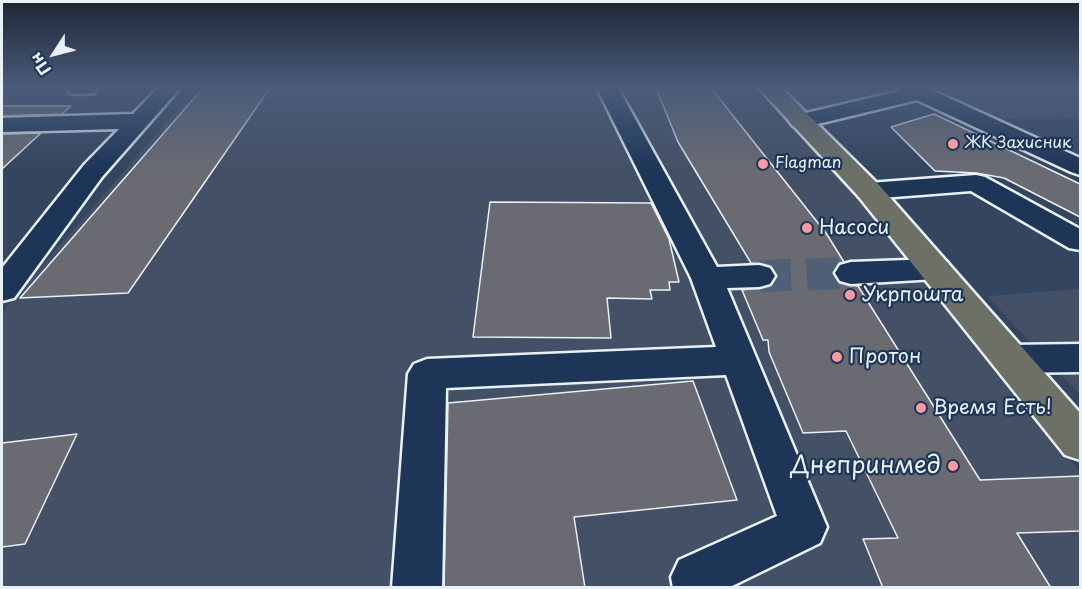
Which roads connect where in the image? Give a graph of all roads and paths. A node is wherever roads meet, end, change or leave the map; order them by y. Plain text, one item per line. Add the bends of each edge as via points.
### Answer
1 (145, 115) edge
2 (621, 115) edge
3 (796, 115) edge
4 (822, 115) edge
5 (968, 115) edge
6 (140, 121) junction
7 (801, 121) junction
8 (2, 125) edge
9 (1080, 166) edge
10 (868, 191) junction
11 (1080, 241) edge
12 (936, 269) junction
13 (851, 273) tunnel mouth
14 (759, 276) tunnel mouth
15 (707, 278) junction
16 (2, 290) edge
17 (1011, 358) junction
18 (1080, 358) edge
19 (740, 360) junction
20 (1080, 442) edge
21 (417, 588) edge
22 (698, 588) edge

1 - 6 street
2 - 15 street
3 - 7 main road
4 - 7 street
5 - 9 street
6 - 8 street
6 - 16 street via 93,171
7 - 10 main road
10 - 11 street via 976,183
10 - 12 main road
12 - 13 street
12 - 17 main road
14 - 15 street
15 - 19 street
17 - 18 street
17 - 20 main road
19 - 21 street via 427,374
19 - 22 street via 804,527 696,577

